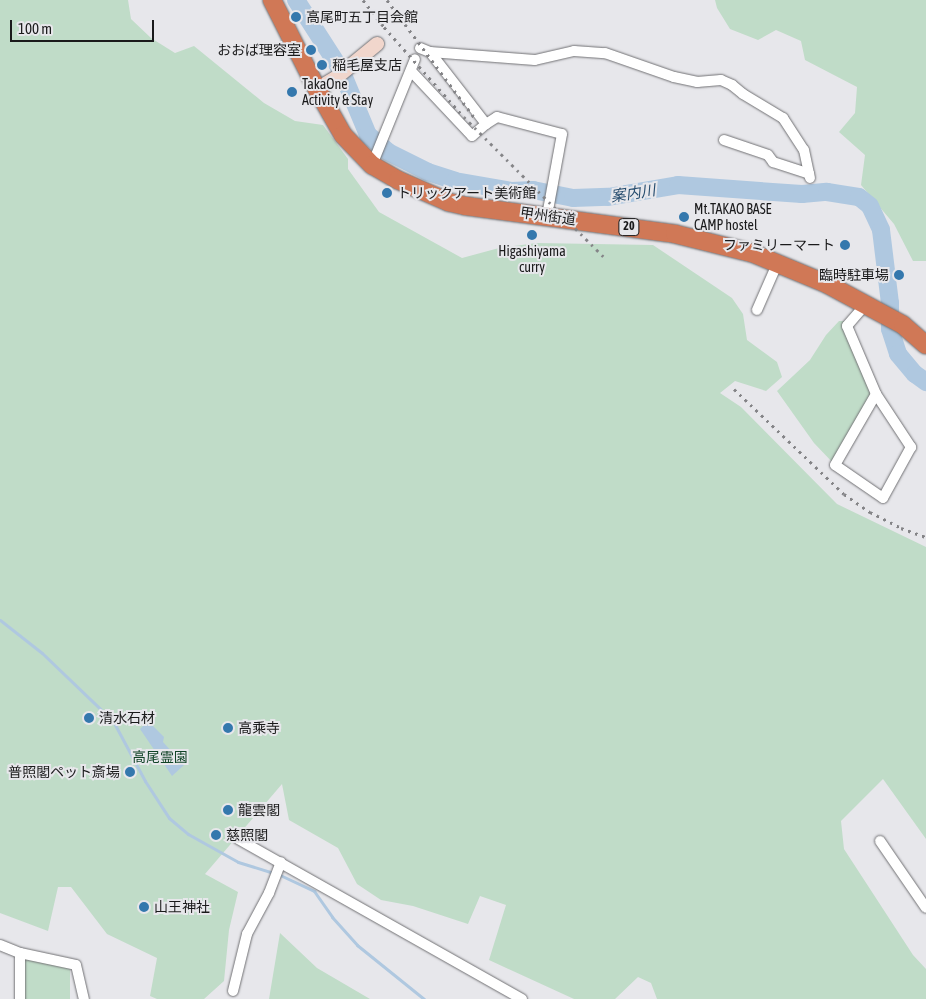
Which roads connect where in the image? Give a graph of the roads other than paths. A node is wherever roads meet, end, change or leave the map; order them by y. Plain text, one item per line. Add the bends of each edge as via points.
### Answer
1 (272, 0) edge
2 (378, 44) dead end
3 (420, 48) dead end
4 (430, 52) junction
5 (415, 59) dead end
6 (410, 71) junction
7 (317, 89) junction
8 (486, 124) junction
9 (724, 140) dead end
10 (374, 160) junction
11 (548, 211) junction
12 (778, 262) junction
13 (873, 308) junction
14 (757, 310) dead end
15 (926, 345) edge
16 (876, 394) junction
17 (238, 839) dead end
18 (880, 841) dead end
19 (277, 871) junction
20 (926, 908) edge
21 (0, 945) edge
22 (20, 953) junction
23 (234, 991) dead end
24 (20, 999) edge
25 (84, 999) edge
26 (522, 999) edge

1 - 7 highway, 甲州街道 / 20
2 - 7 street via 337,78
3 - 4 street
4 - 8 street
4 - 9 street via 535,60 574,51 605,53 674,77 697,82 721,80 783,118 804,150 810,177 773,162 768,155
5 - 6 street
6 - 8 street via 472,136
6 - 10 street
7 - 10 highway, 甲州街道 / 20 via 343,134
8 - 11 street via 497,117 562,134
10 - 11 highway, 甲州街道 / 20 via 419,191 448,202
11 - 12 highway, 甲州街道 / 20 via 716,242
12 - 13 highway, 甲州街道 / 20
12 - 14 street
13 - 15 highway, 20 via 903,325
13 - 16 street via 847,326
16 - 16 street via 835,465 882,498 911,447
17 - 19 street
18 - 20 street
19 - 23 street via 247,934
19 - 26 street
21 - 22 street
22 - 24 street
22 - 25 street via 76,965

